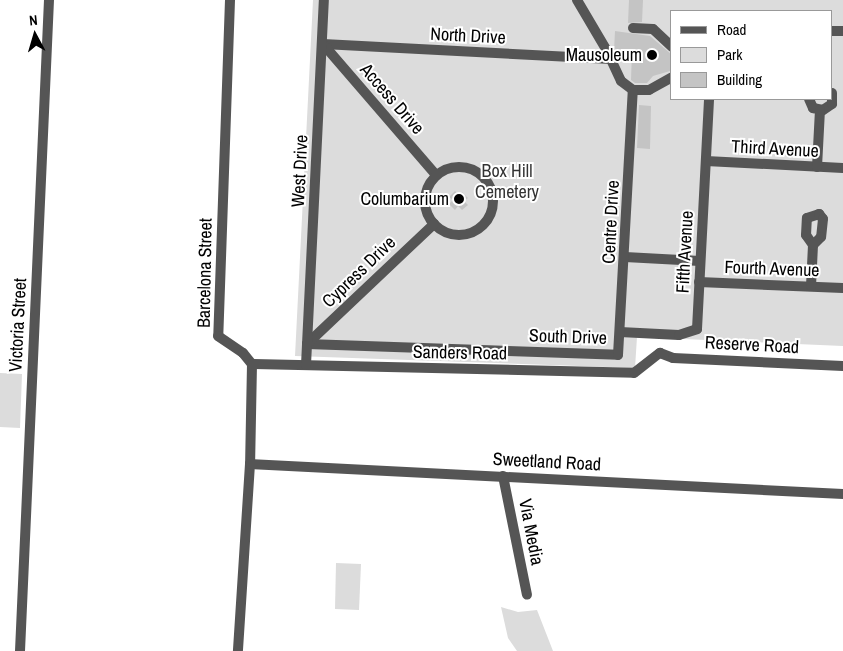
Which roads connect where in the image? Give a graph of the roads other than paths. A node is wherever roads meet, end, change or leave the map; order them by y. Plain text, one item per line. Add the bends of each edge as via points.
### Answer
1 (49, 0) edge
2 (230, 0) edge
3 (324, 0) edge
4 (577, 0) edge
5 (633, 28) dead end
6 (323, 44) junction
7 (670, 45) edge
8 (611, 60) junction
9 (670, 78) edge
10 (634, 90) junction
11 (836, 98) edge
12 (710, 100) edge
13 (809, 100) edge
14 (820, 110) junction
15 (706, 161) junction
16 (817, 167) junction
17 (843, 168) edge
18 (436, 175) junction
19 (434, 224) junction
20 (813, 245) dead end
21 (625, 257) junction
22 (700, 261) junction
23 (700, 282) junction
24 (811, 286) junction
25 (843, 288) edge
26 (620, 332) junction
27 (307, 344) junction
28 (660, 353) joint
29 (618, 355) joint
30 (252, 364) junction
31 (306, 365) junction
32 (843, 366) edge
33 (250, 464) junction
34 (503, 476) junction
35 (843, 494) edge
36 (527, 595) dead end
37 (20, 651) edge
38 (238, 651) edge

1 - 37 street, Victoria Street
2 - 30 street, Barcelona Street via 218,336 243,352
3 - 6 street, West Drive
4 - 8 street
5 - 7 street via 654,29
6 - 8 street, North Drive
6 - 18 street, Access Drive
6 - 27 street, West Drive
8 - 10 street via 620,81
9 - 10 street via 654,89
10 - 21 street, Centre Drive
11 - 14 street via 830,106
12 - 15 street, Fifth Avenue
13 - 14 street via 813,108
14 - 16 street
15 - 16 street, Third Avenue
15 - 22 street, Fifth Avenue
16 - 17 street, Third Avenue
18 - 19 street via 425,197 428,215
18 - 19 street via 457,167 474,171 487,182 493,199 489,216 474,231 453,234
19 - 27 street, Cypress Drive
20 - 24 street
21 - 22 street
21 - 26 street, Centre Drive
22 - 23 street, Fifth Avenue
23 - 24 street, Fourth Avenue
23 - 26 street, Fifth Avenue via 697,329 679,334
24 - 25 street, Fourth Avenue
26 - 29 street, Centre Drive
27 - 29 street, South Drive
27 - 31 street, West Drive
28 - 31 street, Sanders Road via 634,373
28 - 32 street, Reserve Road via 673,358
30 - 31 street, Sanders Road
30 - 33 street
33 - 34 street, Sweetland Road
33 - 38 street
34 - 35 street, Sweetland Road
34 - 36 street, Via Media

